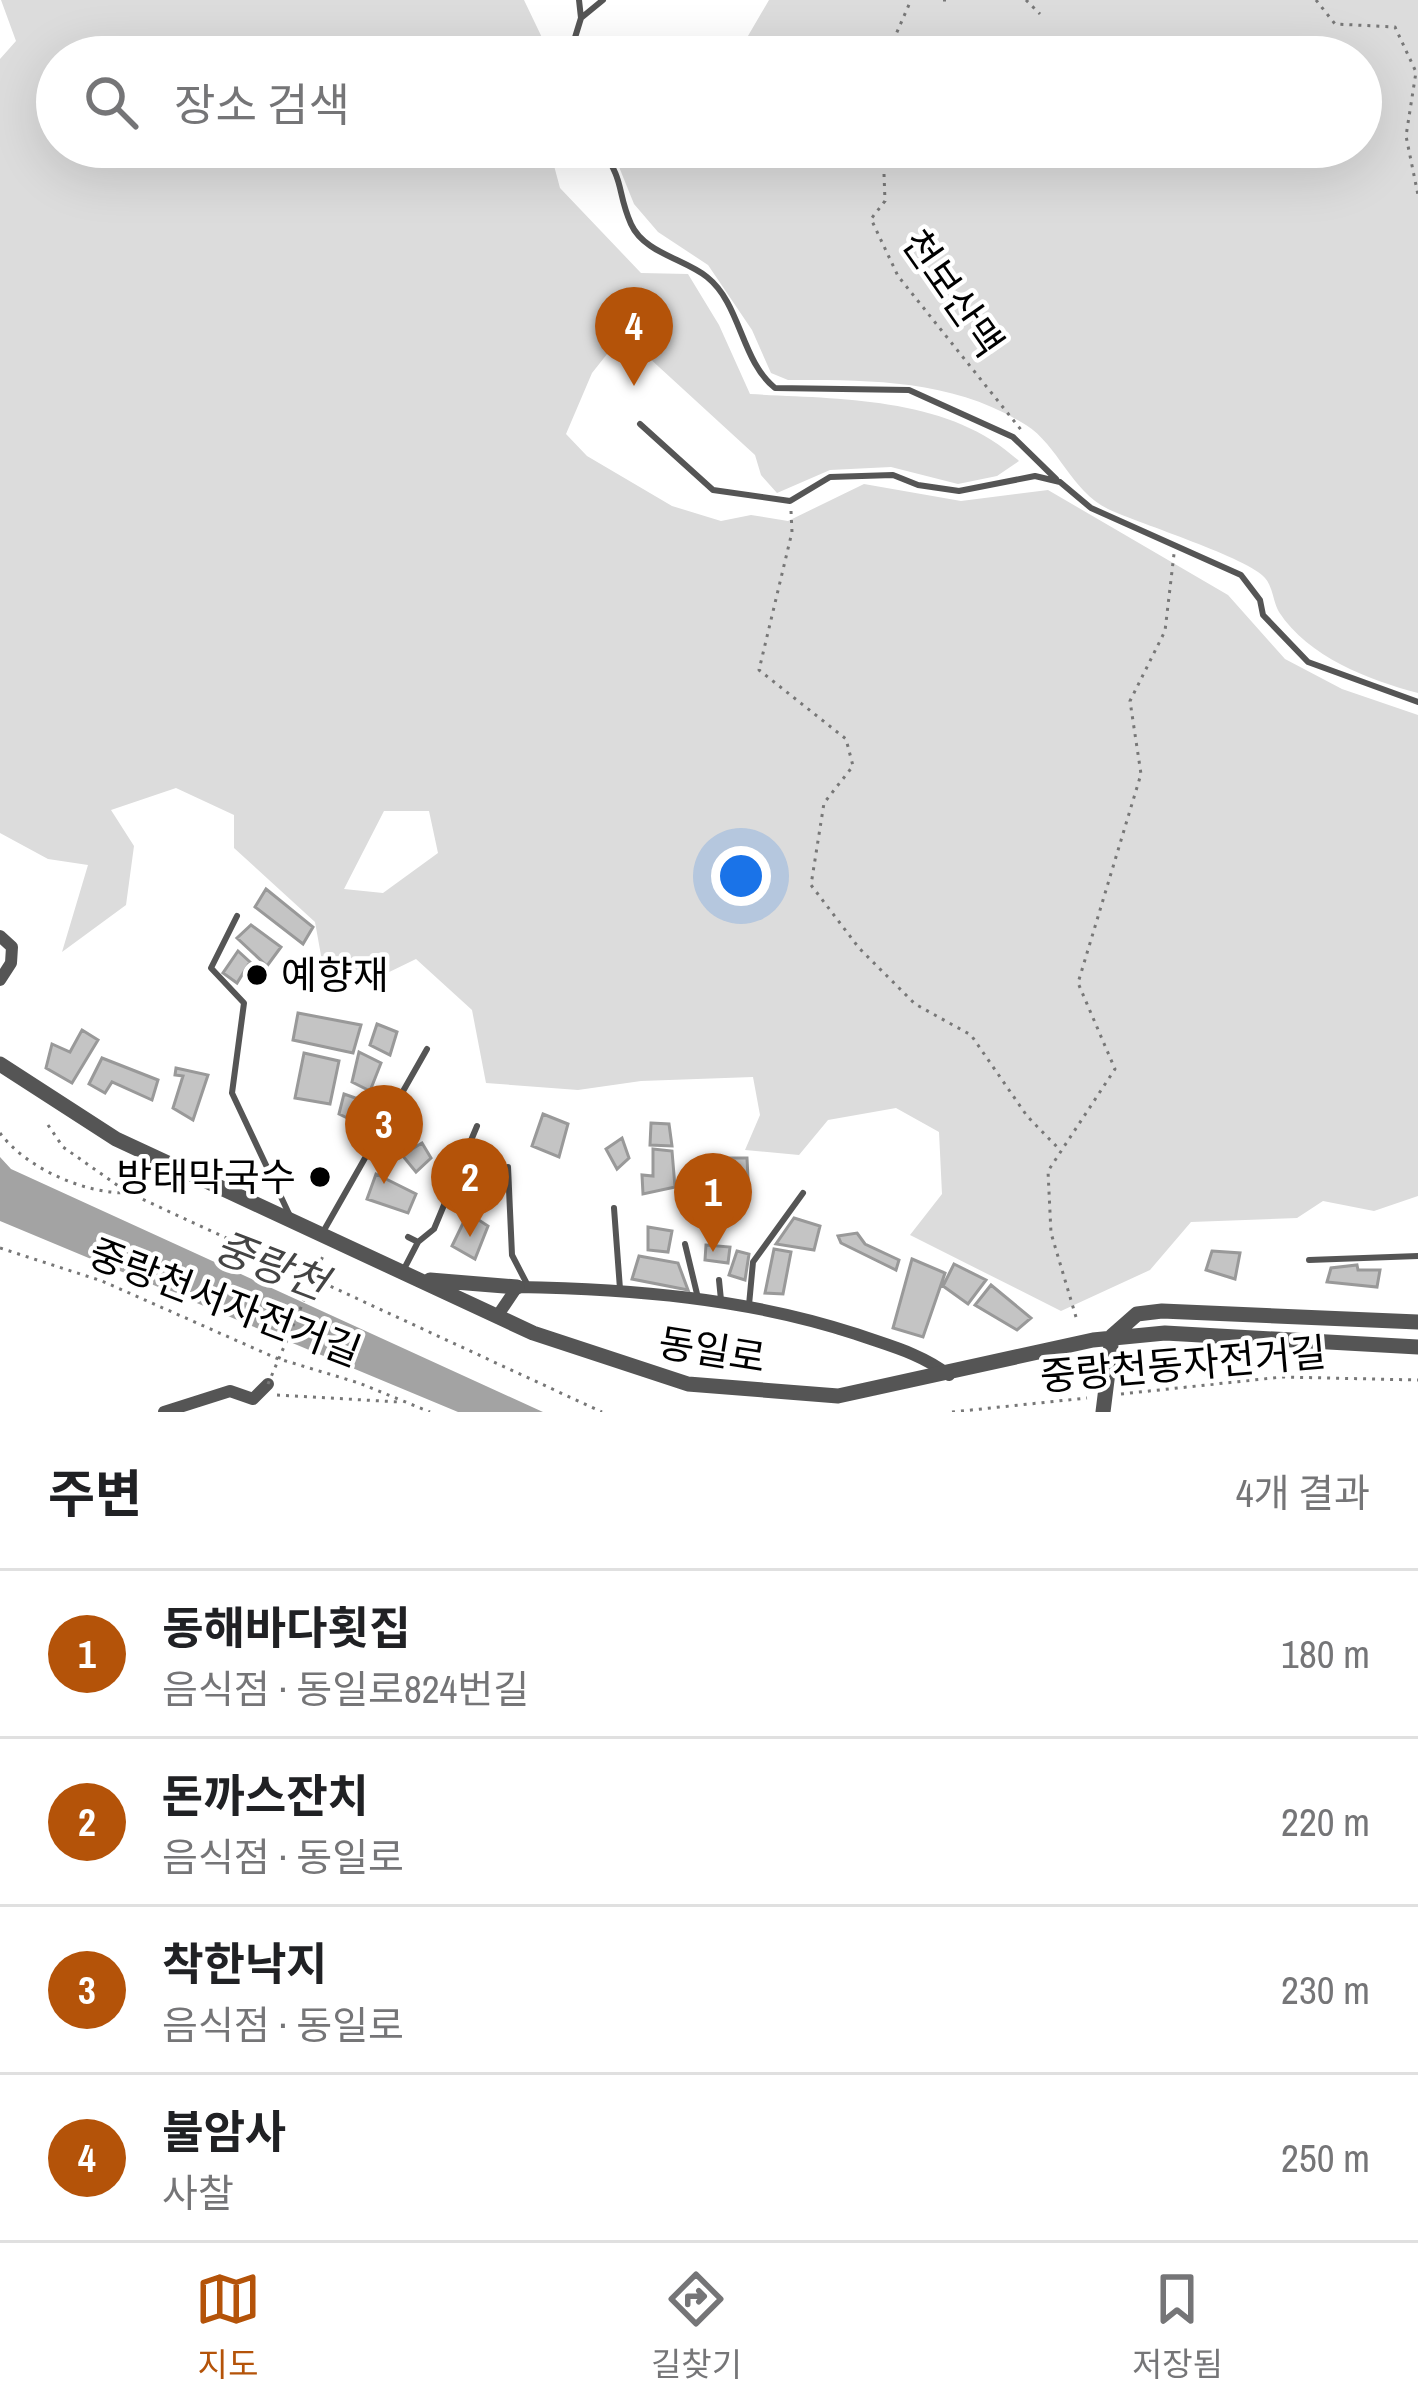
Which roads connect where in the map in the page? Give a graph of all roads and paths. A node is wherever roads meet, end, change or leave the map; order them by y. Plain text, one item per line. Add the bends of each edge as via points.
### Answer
1 (579, 0) edge
2 (603, 0) edge
3 (911, 0) edge
4 (1026, 0) edge
5 (1316, 0) edge
6 (1040, 14) dead end
7 (581, 18) junction
8 (575, 36) edge
9 (895, 36) edge
10 (616, 168) edge
11 (884, 168) edge
12 (1418, 195) edge
13 (640, 424) dead end
14 (1035, 460) junction
15 (1060, 482) junction
16 (790, 500) junction
17 (1174, 549) junction
18 (1418, 702) edge
19 (237, 916) dead end
20 (0, 936) edge
21 (0, 980) edge
22 (427, 1048) dead end
23 (0, 1064) edge
24 (48, 1125) dead end
25 (477, 1126) dead end
26 (0, 1132) edge
27 (1061, 1152) junction
28 (508, 1167) dead end
29 (128, 1193) junction
30 (803, 1193) dead end
31 (614, 1208) dead end
32 (291, 1220) junction
33 (323, 1232) junction
34 (408, 1237) dead end
35 (418, 1242) junction
36 (685, 1244) dead end
37 (0, 1248) edge
38 (324, 1253) dead end
39 (1418, 1256) edge
40 (1309, 1260) dead end
41 (404, 1269) junction
42 (424, 1280) junction
43 (719, 1280) dead end
44 (523, 1287) junction
45 (620, 1293) junction
46 (698, 1298) junction
47 (721, 1300) junction
48 (749, 1305) junction
49 (498, 1315) junction
50 (1076, 1317) dead end
51 (1418, 1322) edge
52 (1112, 1336) junction
53 (1418, 1347) edge
54 (949, 1375) junction
55 (1418, 1380) edge
56 (266, 1389) junction
57 (1117, 1394) dead end
58 (406, 1402) junction
59 (1099, 1405) edge
60 (164, 1412) edge
61 (430, 1412) edge
62 (602, 1412) edge
63 (952, 1412) edge

1 - 7 lane
2 - 7 lane
3 - 9 path
4 - 6 path
5 - 12 path via 1335,24 1395,27 1416,72 1406,136
7 - 8 lane
10 - 14 lane via 632,227 709,278 760,376 775,388 909,390 1013,437
11 - 14 path, 천보산맥 via 886,201 871,219 898,276 1014,419
13 - 16 lane via 713,490
14 - 15 lane
15 - 16 lane via 1035,476 959,491 893,475 830,477
15 - 17 lane via 1091,508
16 - 27 path via 792,532 759,670 846,739 853,766 824,803 811,885 914,1004 971,1035
17 - 18 lane via 1199,552 1240,575 1271,625 1308,662
17 - 27 path via 1165,631 1130,701 1141,774 1078,983 1115,1069
19 - 32 lane via 211,968 244,1003 232,1094
20 - 21 street via 12,947
22 - 33 lane
23 - 32 street, 동일로 via 116,1139
24 - 29 path via 63,1147
25 - 35 lane via 434,1229
26 - 29 path via 16,1154 103,1193
27 - 50 path via 1048,1172 1051,1233
28 - 44 lane via 512,1255
29 - 62 path
30 - 48 lane via 753,1262
31 - 45 lane
32 - 33 street, 동일로
33 - 41 street, 동일로
34 - 35 lane
35 - 41 lane
36 - 46 lane
37 - 58 path, 중랑천서자전거길
38 - 56 path, bridge
39 - 40 lane
41 - 42 street, 동일로
42 - 44 street
42 - 49 street, 동일로
43 - 47 lane
44 - 45 street
44 - 49 street
45 - 46 street
46 - 47 street
47 - 48 street
48 - 54 street via 911,1351
49 - 54 street, 동일로 via 609,1363 688,1384 838,1396
51 - 52 street, 동일로 via 1162,1311 1138,1314
52 - 53 street, 동일로
52 - 54 street, 동일로
52 - 59 street, bridge
55 - 57 path, 중랑천동자전거길 via 1282,1377
56 - 58 path
56 - 60 street via 253,1400 230,1390
58 - 61 path, 중랑천서자전거길
59 - 63 path, 중랑천동자전거길

